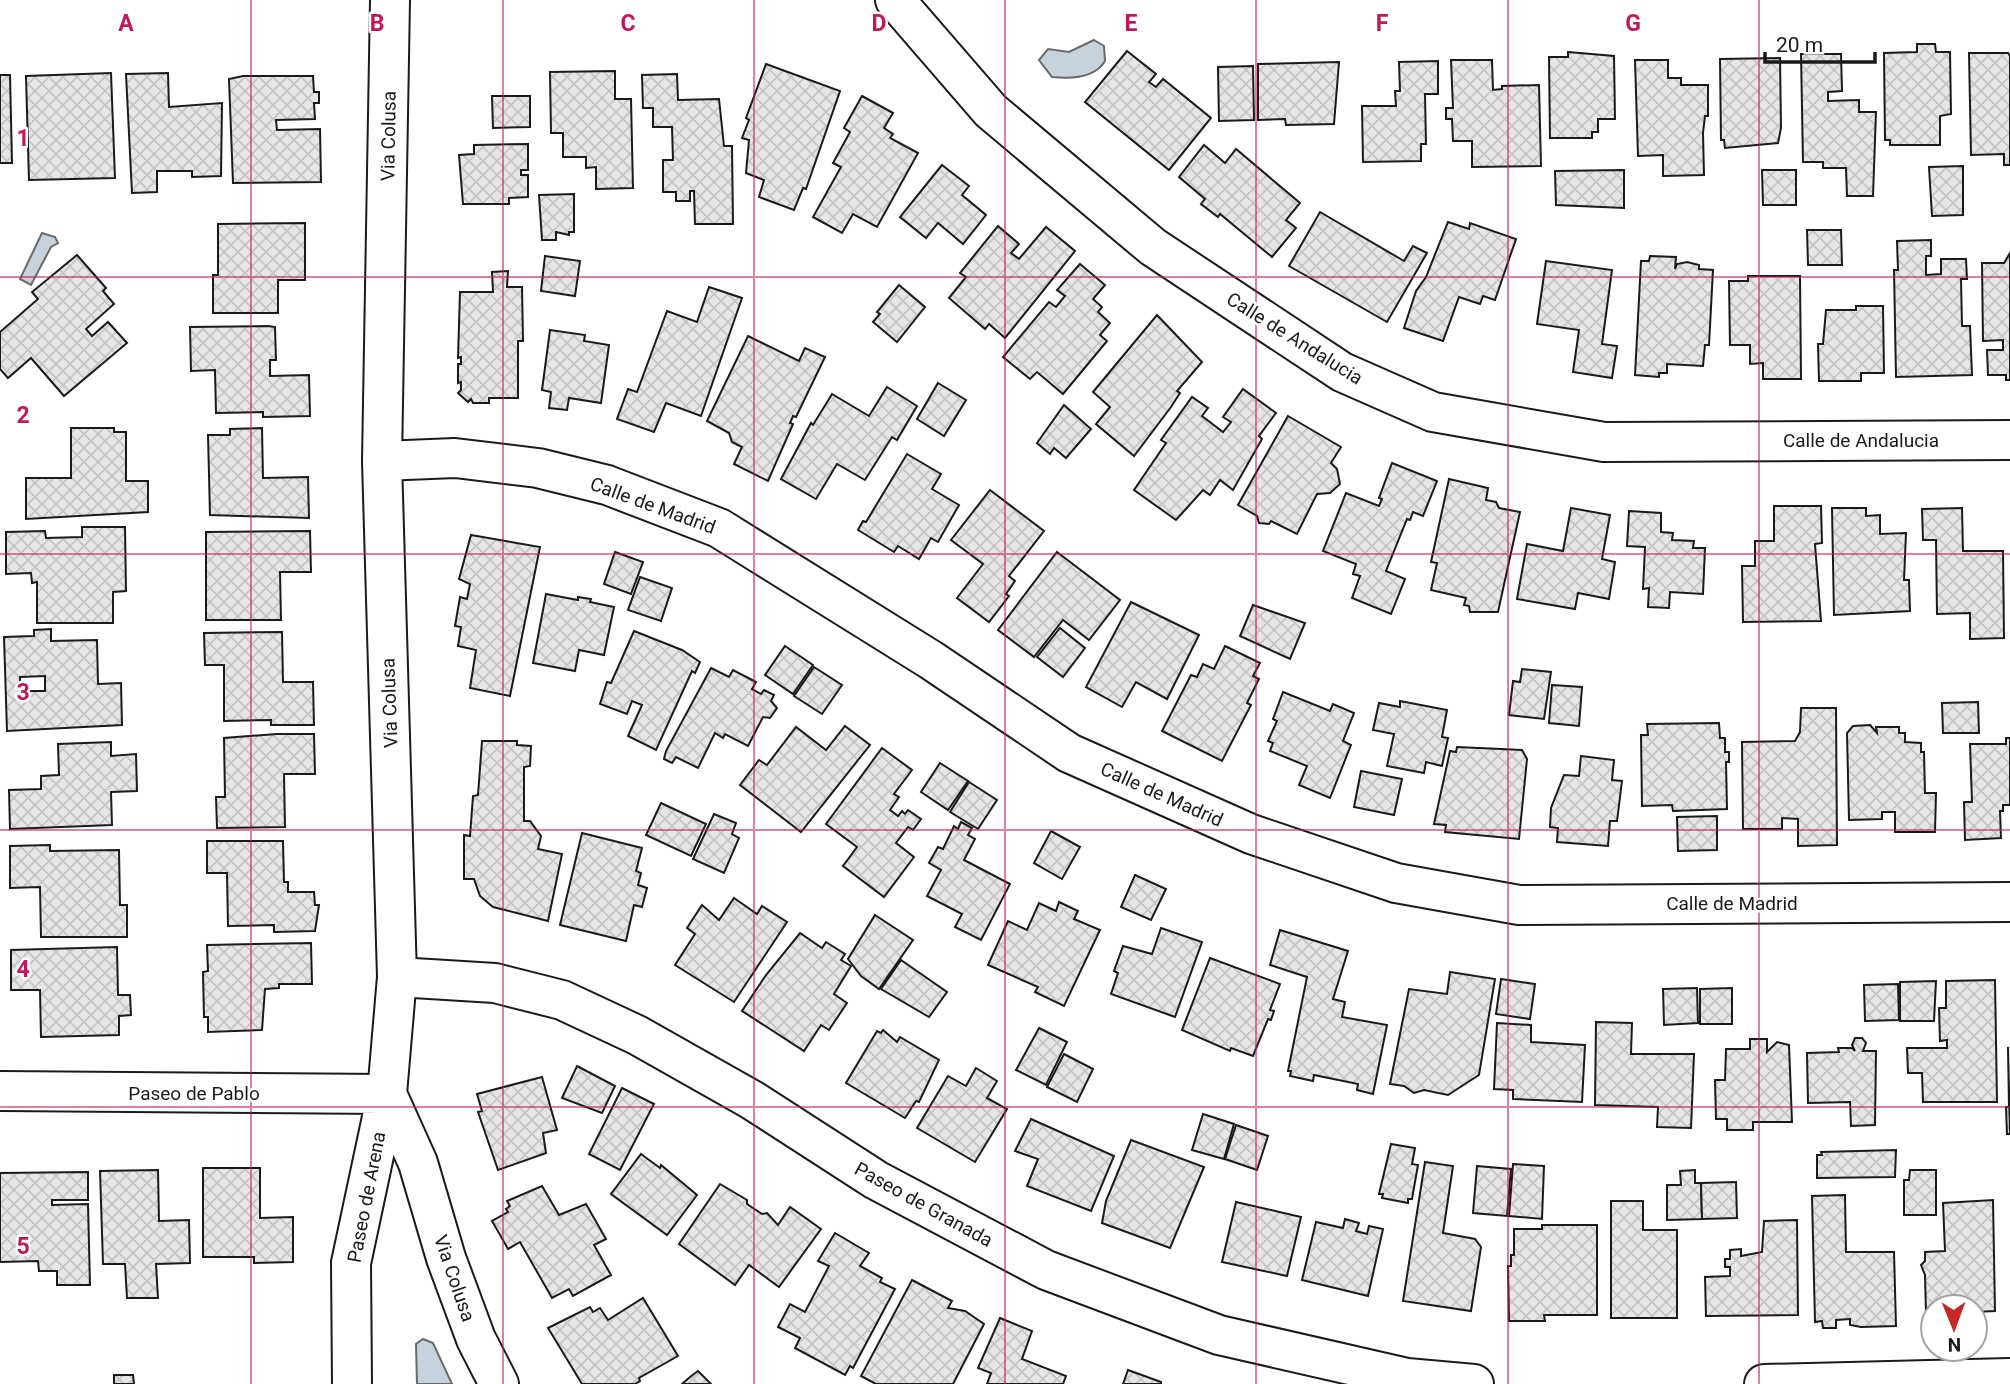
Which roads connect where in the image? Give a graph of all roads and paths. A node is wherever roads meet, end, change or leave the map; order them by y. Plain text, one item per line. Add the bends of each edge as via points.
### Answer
1 (390, 0) edge
2 (895, 0) edge
3 (2010, 440) edge
4 (382, 461) junction
5 (2010, 902) edge
6 (397, 977) junction
7 (0, 1091) edge
8 (387, 1094) junction
9 (2010, 1378) edge
10 (352, 1384) edge
11 (499, 1384) edge
12 (1474, 1384) edge
13 (1764, 1384) edge

1 - 4 street, Via Colusa
2 - 3 street, Calle de Andalucia via 991,111 1153,247 1342,372 1433,412 1604,442
4 - 5 street, Calle de Madrid via 455,458 538,468 607,485 719,528 931,660 1069,753 1251,834 1396,883 1520,905
4 - 6 street, Via Colusa
6 - 8 street, Via Colusa
6 - 12 street, Paseo de Granada via 495,983 562,1000 637,1035 752,1100 876,1180 1058,1275 1219,1335 1407,1378
7 - 8 street, Paseo de Pablo
8 - 10 street, Paseo de Arena via 351,1263
8 - 11 street, Via Colusa via 418,1163 476,1339
9 - 13 street

